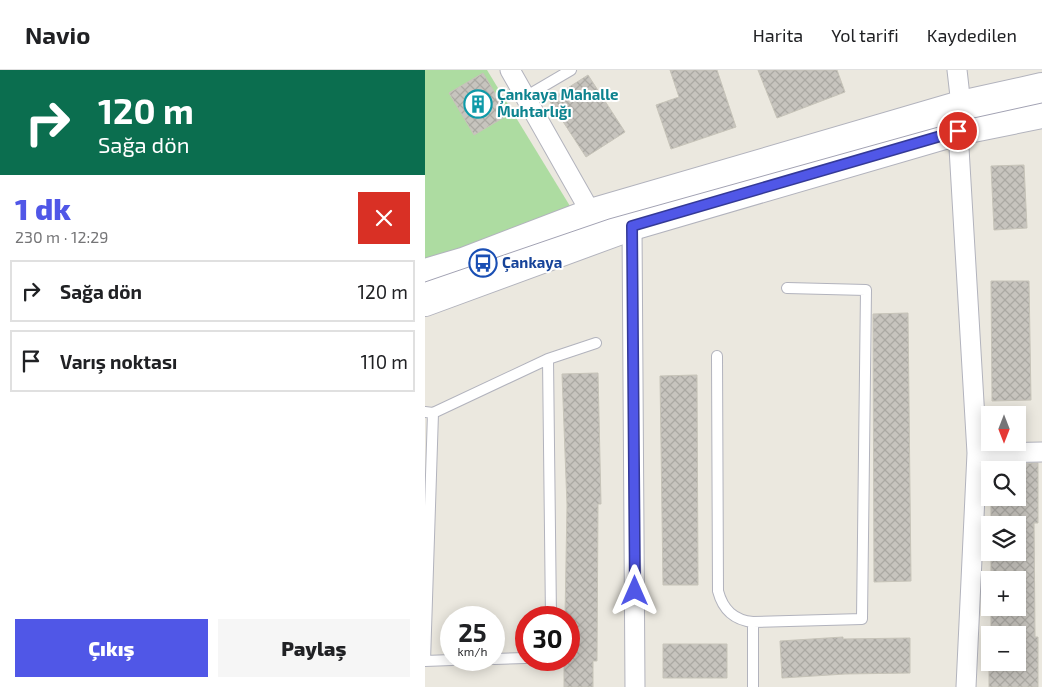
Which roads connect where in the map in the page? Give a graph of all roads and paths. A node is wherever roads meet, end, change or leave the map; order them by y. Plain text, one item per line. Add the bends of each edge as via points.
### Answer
1 (510, 70) edge
2 (569, 70) edge
3 (957, 70) edge
4 (1042, 87) edge
5 (525, 97) junction
6 (1042, 114) edge
7 (959, 118) junction
8 (591, 212) junction
9 (632, 226) junction
10 (425, 273) edge
11 (787, 288) dead end
12 (425, 302) edge
13 (596, 343) dead end
14 (717, 356) dead end
15 (548, 359) junction
16 (429, 413) edge
17 (1042, 452) edge
18 (977, 453) junction
19 (551, 606) edge
20 (753, 622) junction
21 (440, 660) edge
22 (635, 687) edge
23 (753, 687) edge
24 (966, 687) edge

1 - 5 street
2 - 5 lane
3 - 7 street
4 - 7 main road
5 - 8 street
6 - 7 main road
7 - 8 main road
7 - 9 main road
7 - 18 street
8 - 9 street
8 - 10 main road via 463,262
9 - 12 main road
9 - 22 street
11 - 20 lane via 866,290 863,619
13 - 15 lane
14 - 20 lane via 718,591 731,615
15 - 16 lane
15 - 19 lane
16 - 21 lane via 425,661
17 - 18 street
18 - 24 street
20 - 23 lane

